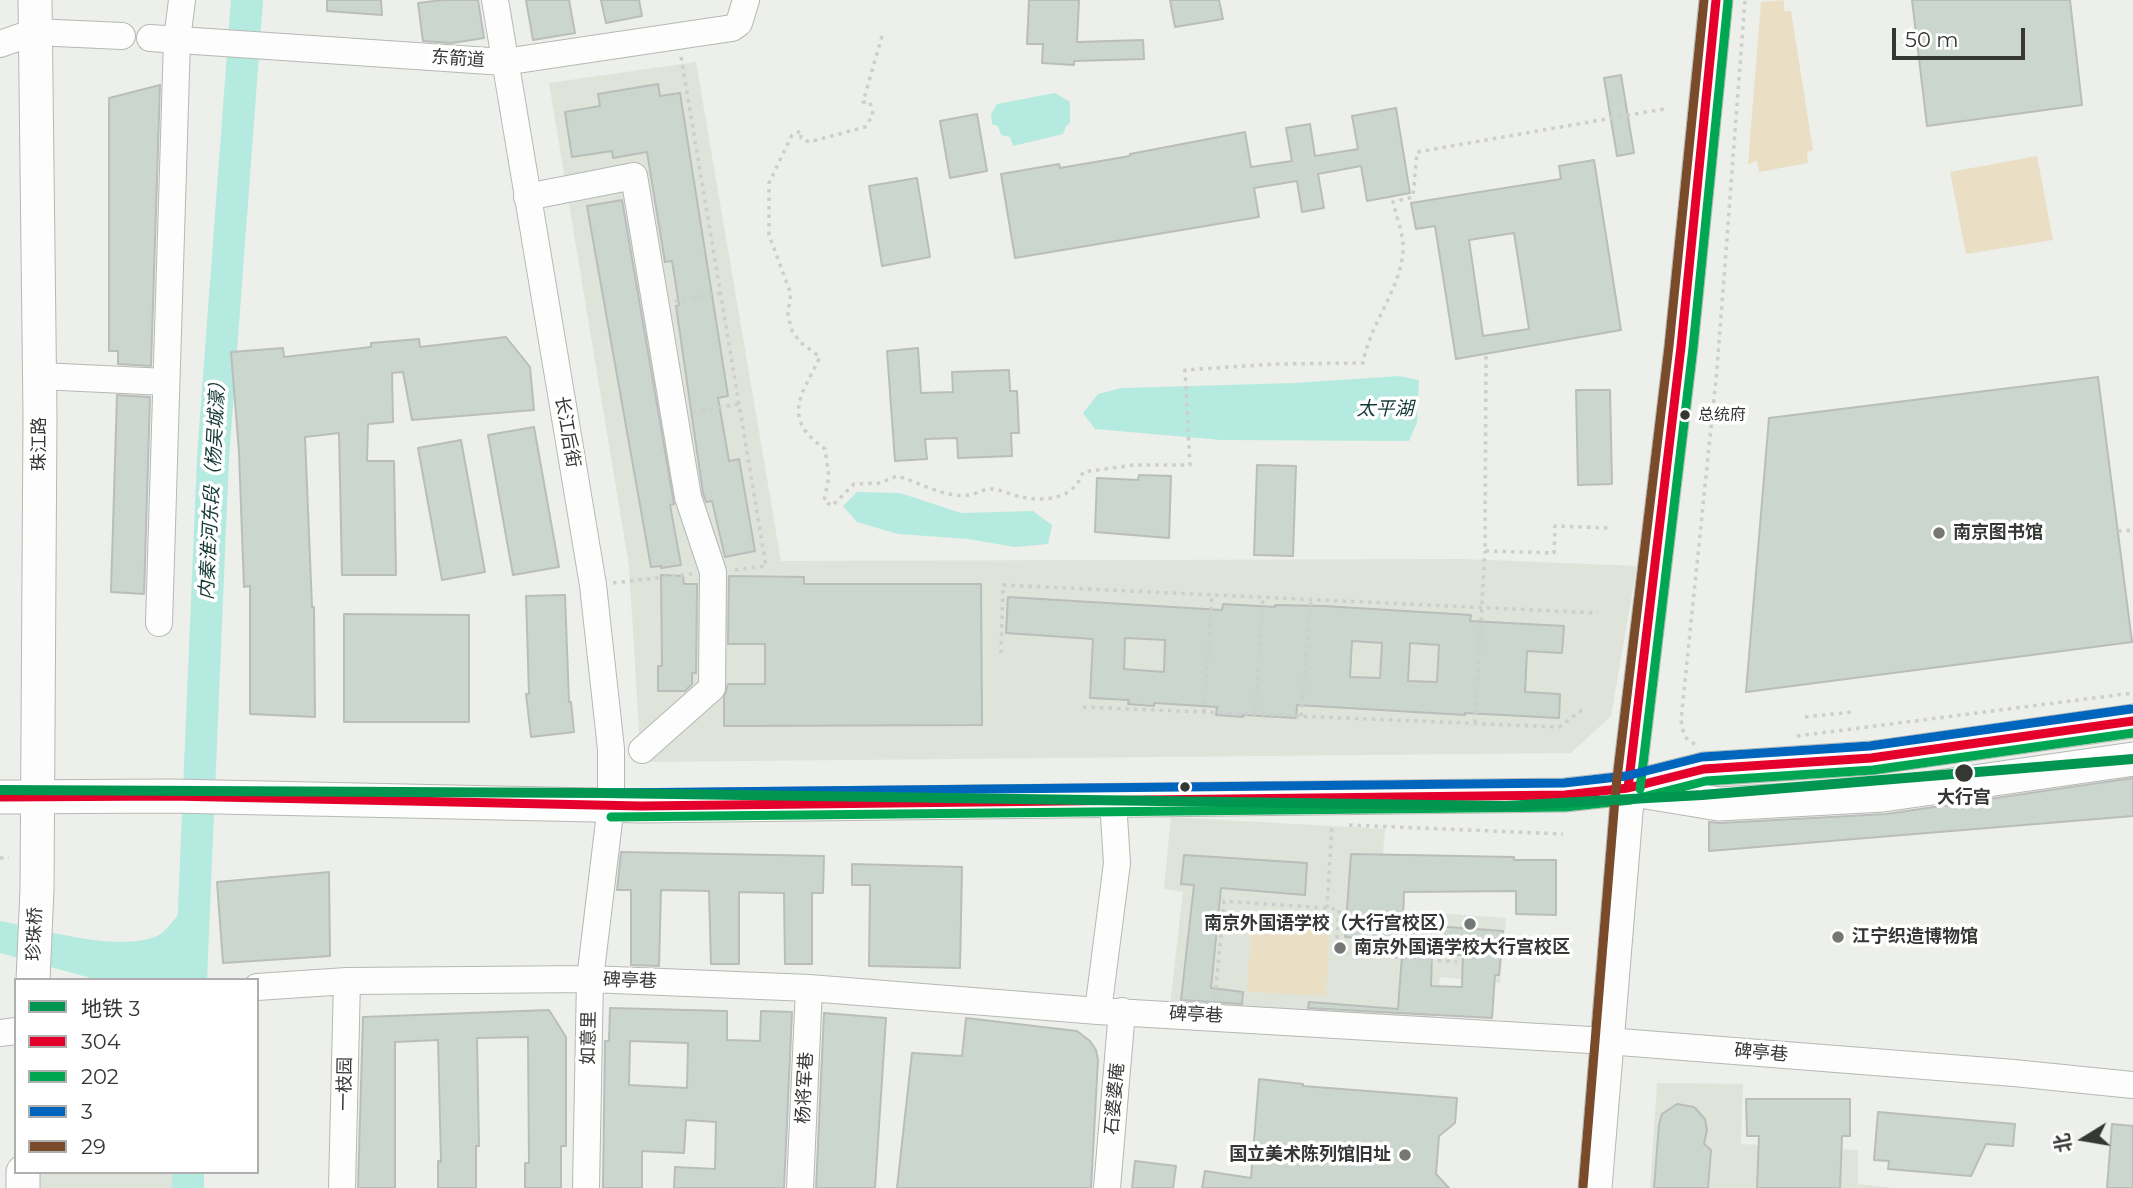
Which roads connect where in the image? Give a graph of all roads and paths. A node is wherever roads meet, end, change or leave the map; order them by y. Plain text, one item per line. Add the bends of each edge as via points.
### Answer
1 (181, 0) edge
2 (495, 0) edge
3 (746, 0) edge
4 (1716, 0) edge
5 (1745, 0) edge
6 (35, 16) edge
7 (122, 36) dead end
8 (882, 36) dead end
9 (150, 38) dead end
10 (678, 38) junction
11 (177, 40) junction
12 (0, 44) edge
13 (504, 62) junction
14 (1664, 109) dead end
15 (527, 197) junction
16 (721, 293) junction
17 (656, 304) junction
18 (1486, 356) dead end
19 (40, 376) junction
20 (166, 382) junction
21 (739, 404) junction
22 (674, 415) junction
23 (1609, 528) dead end
24 (2133, 530) edge
25 (2118, 531) dead end
26 (1485, 551) junction
27 (713, 572) junction
28 (593, 585) junction
29 (1212, 595) junction
30 (1263, 597) junction
31 (1311, 599) junction
32 (1482, 607) junction
33 (1598, 613) dead end
34 (159, 623) dead end
35 (1001, 653) dead end
36 (2133, 693) edge
37 (1083, 707) dead end
38 (1586, 707) dead end
39 (1204, 712) junction
40 (1853, 712) dead end
41 (1255, 714) junction
42 (1301, 716) junction
43 (1805, 717) dead end
44 (2133, 721) edge
45 (1475, 723) junction
46 (1792, 736) dead end
47 (1704, 745) dead end
48 (642, 750) dead end
49 (2133, 758) edge
50 (1628, 788) junction
51 (0, 797) edge
52 (36, 797) junction
53 (1113, 801) junction
54 (611, 805) junction
55 (1332, 824) dead end
56 (1346, 825) dead end
57 (1563, 834) dead end
58 (0, 858) edge
59 (9, 858) dead end
60 (37, 889) joint
61 (1327, 908) junction
62 (1457, 961) dead end
63 (33, 978) edge
64 (590, 979) junction
65 (347, 981) junction
66 (259, 987) edge
67 (809, 988) junction
68 (1213, 1009) dead end
69 (1110, 1011) junction
70 (1607, 1041) junction
71 (2133, 1085) edge
72 (342, 1188) edge
73 (586, 1188) edge
74 (800, 1188) edge
75 (1107, 1188) edge
76 (1595, 1188) edge

1 - 11 street
2 - 13 street, 长江后街
3 - 10 street, 东箭道 via 739,23 732,28
4 - 50 main road via 1681,347
5 - 47 path via 1717,369 1681,720 1689,742
6 - 7 street
6 - 12 street
6 - 19 main road, 珠江路
8 - 14 path via 863,102 870,102 873,115 865,127 809,142 801,138 801,131 792,135 769,183 769,235 791,294 791,328 800,342 820,357 798,401 798,411 810,438 825,449 829,477 824,501 832,506 854,484 880,483 897,476 941,494 967,496 991,489 1023,498 1049,498 1069,494 1079,485 1083,472 1134,465 1190,465 1185,370 1363,363 1366,345 1398,271 1403,245 1393,202 1413,197 1417,152
9 - 11 street, 东箭道
10 - 13 street, 东箭道
10 - 16 path
11 - 13 street, 东箭道
11 - 20 street
13 - 15 street, 长江后街
15 - 17 street via 634,176
15 - 28 street, 长江后街
16 - 17 path
16 - 21 path
17 - 22 street
18 - 26 path
19 - 20 street
19 - 52 main road, 珠江路
20 - 34 street
21 - 22 path
21 - 27 path via 766,566
22 - 27 street via 688,497
23 - 26 path via 1555,526 1554,553
24 - 25 path
26 - 32 path
27 - 28 path
27 - 48 street via 712,688
28 - 54 street, 长江后街 via 611,749
29 - 30 path
29 - 35 path via 1003,585
29 - 39 path
30 - 31 path
30 - 41 path
31 - 32 path
31 - 42 path
32 - 33 path
32 - 45 path
36 - 46 path
37 - 39 path
38 - 45 path via 1559,727
39 - 41 path
40 - 43 path
41 - 42 path
42 - 45 path
44 - 50 main road via 1871,758 1704,769
49 - 50 main road via 1882,795 1731,804
50 - 53 main road via 1565,795
50 - 70 main road
51 - 52 main road
52 - 54 main road
52 - 60 main road, 珠江路
53 - 54 main road
53 - 69 street, 石婆婆庵 via 1117,863
54 - 64 street, 如意里
55 - 61 path
56 - 57 path
58 - 59 path
60 - 63 main road, 珍珠桥
61 - 62 path via 1339,909 1336,952
61 - 68 path via 1224,901
64 - 65 street, 碑亭巷
64 - 67 street, 碑亭巷
64 - 73 street, 如意里
65 - 66 street, 碑亭巷
65 - 72 street, 一枝园
67 - 69 street, 碑亭巷
67 - 74 street, 杨将军巷
69 - 70 street, 碑亭巷
69 - 75 street, 石婆婆庵
70 - 71 street, 碑亭巷
70 - 76 main road

